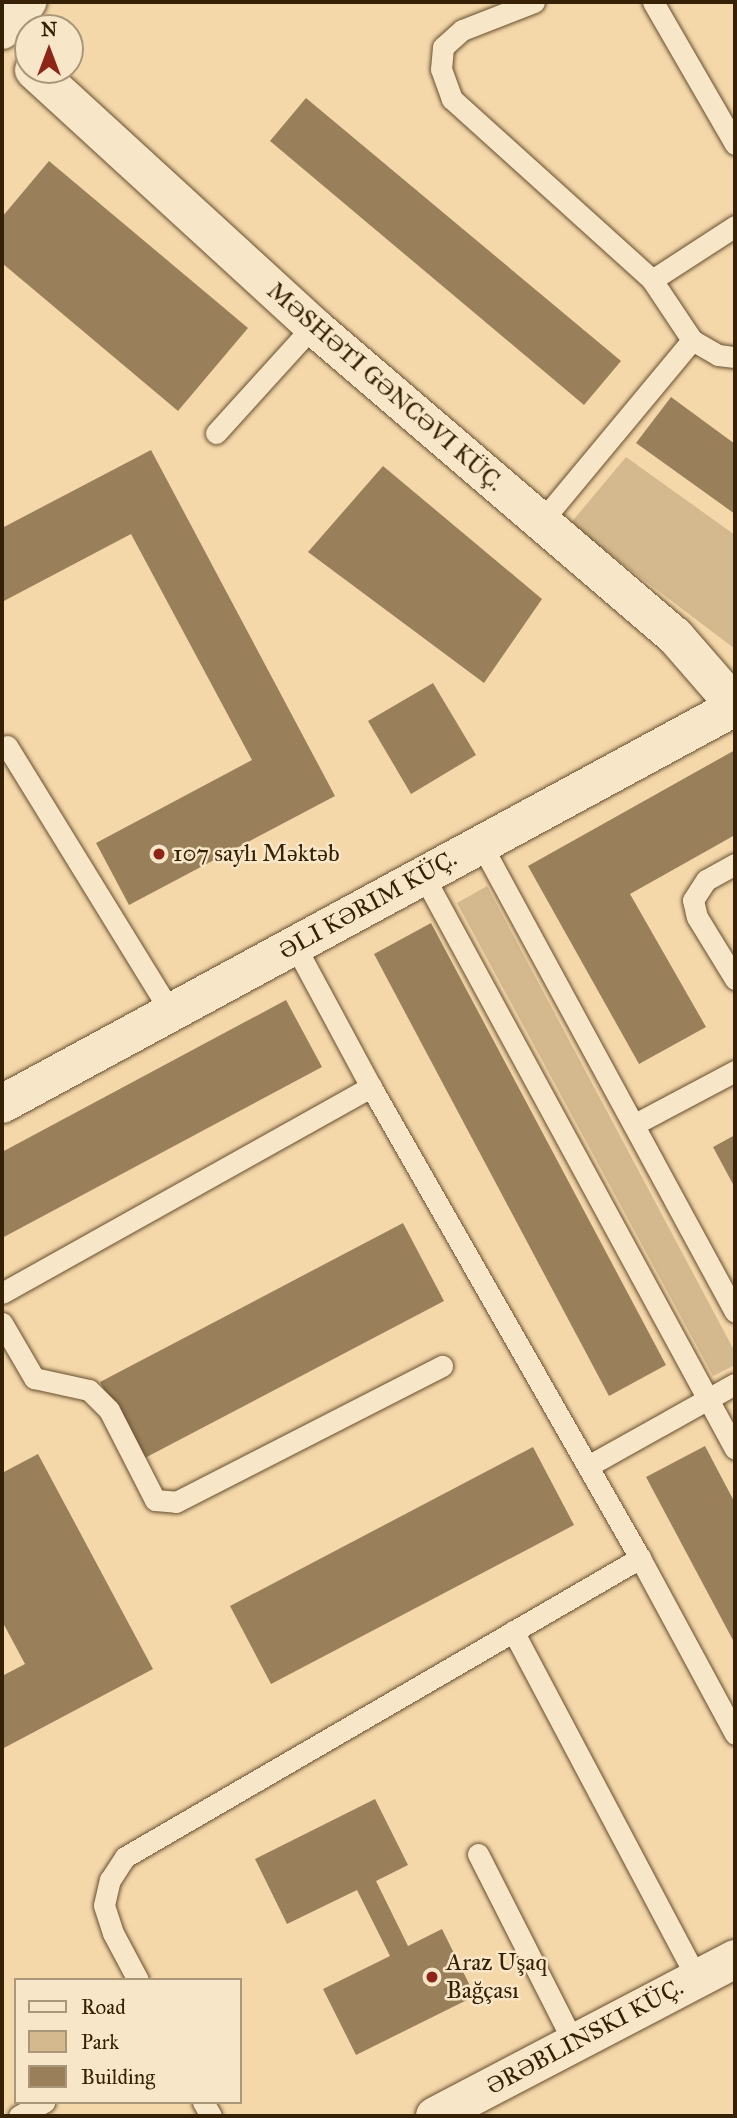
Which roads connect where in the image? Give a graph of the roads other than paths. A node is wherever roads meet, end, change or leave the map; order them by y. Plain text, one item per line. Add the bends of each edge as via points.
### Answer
1 (27, 2) edge
2 (534, 2) edge
3 (653, 2) edge
4 (2, 30) edge
5 (48, 84) edge
6 (735, 144) edge
7 (735, 226) edge
8 (652, 280) junction
9 (313, 326) junction
10 (692, 340) junction
11 (735, 357) edge
12 (216, 433) dead end
13 (541, 522) junction
14 (735, 706) edge
15 (7, 746) dead end
16 (481, 844) junction
17 (735, 864) edge
18 (423, 875) junction
19 (295, 946) junction
20 (735, 979) edge
21 (171, 1013) junction
22 (735, 1071) edge
23 (371, 1087) junction
24 (2, 1104) edge
25 (635, 1124) junction
26 (2, 1293) edge
27 (735, 1312) edge
28 (2, 1323) edge
29 (442, 1366) dead end
30 (735, 1384) edge
31 (708, 1400) junction
32 (735, 1449) edge
33 (588, 1466) junction
34 (640, 1558) junction
35 (513, 1631) junction
36 (735, 1734) edge
37 (478, 1854) dead end
38 (735, 1959) edge
39 (137, 1978) edge
40 (697, 1979) junction
41 (574, 2043) junction
42 (40, 2104) edge
43 (19, 2116) edge
44 (435, 2116) edge

1 - 4 street
2 - 8 lane via 462,30 443,47 441,69 452,99
3 - 6 lane
5 - 9 street, MƏSHƏTI GƏNCƏVI KÜÇ.
7 - 8 lane
8 - 10 lane
9 - 12 lane
9 - 13 street, MƏSHƏTI GƏNCƏVI KÜÇ.
10 - 11 lane via 718,355
10 - 13 lane
13 - 14 street, MƏSHƏTI GƏNCƏVI KÜÇ. via 676,636
14 - 16 street, ƏLI KƏRIM KÜÇ.
15 - 21 lane
16 - 18 street, ƏLI KƏRIM KÜÇ.
16 - 25 lane
17 - 20 lane via 706,880 694,900 697,917
18 - 19 street, ƏLI KƏRIM KÜÇ.
18 - 31 lane
19 - 21 street, ƏLI KƏRIM KÜÇ.
19 - 23 lane
21 - 24 street, ƏLI KƏRIM KÜÇ.
22 - 25 lane
23 - 26 lane
23 - 33 lane
25 - 27 lane
28 - 29 lane via 34,1378 89,1390 109,1410 155,1500 176,1502
30 - 31 lane
31 - 32 lane
31 - 33 lane
33 - 34 lane
34 - 35 lane
34 - 36 lane
35 - 39 lane via 125,1857 110,1880 104,1905
35 - 40 lane
37 - 41 lane
38 - 40 street, ƏRƏBLINSKI KÜÇ.
40 - 41 street, ƏRƏBLINSKI KÜÇ.
41 - 44 street, ƏRƏBLINSKI KÜÇ.
42 - 43 lane

